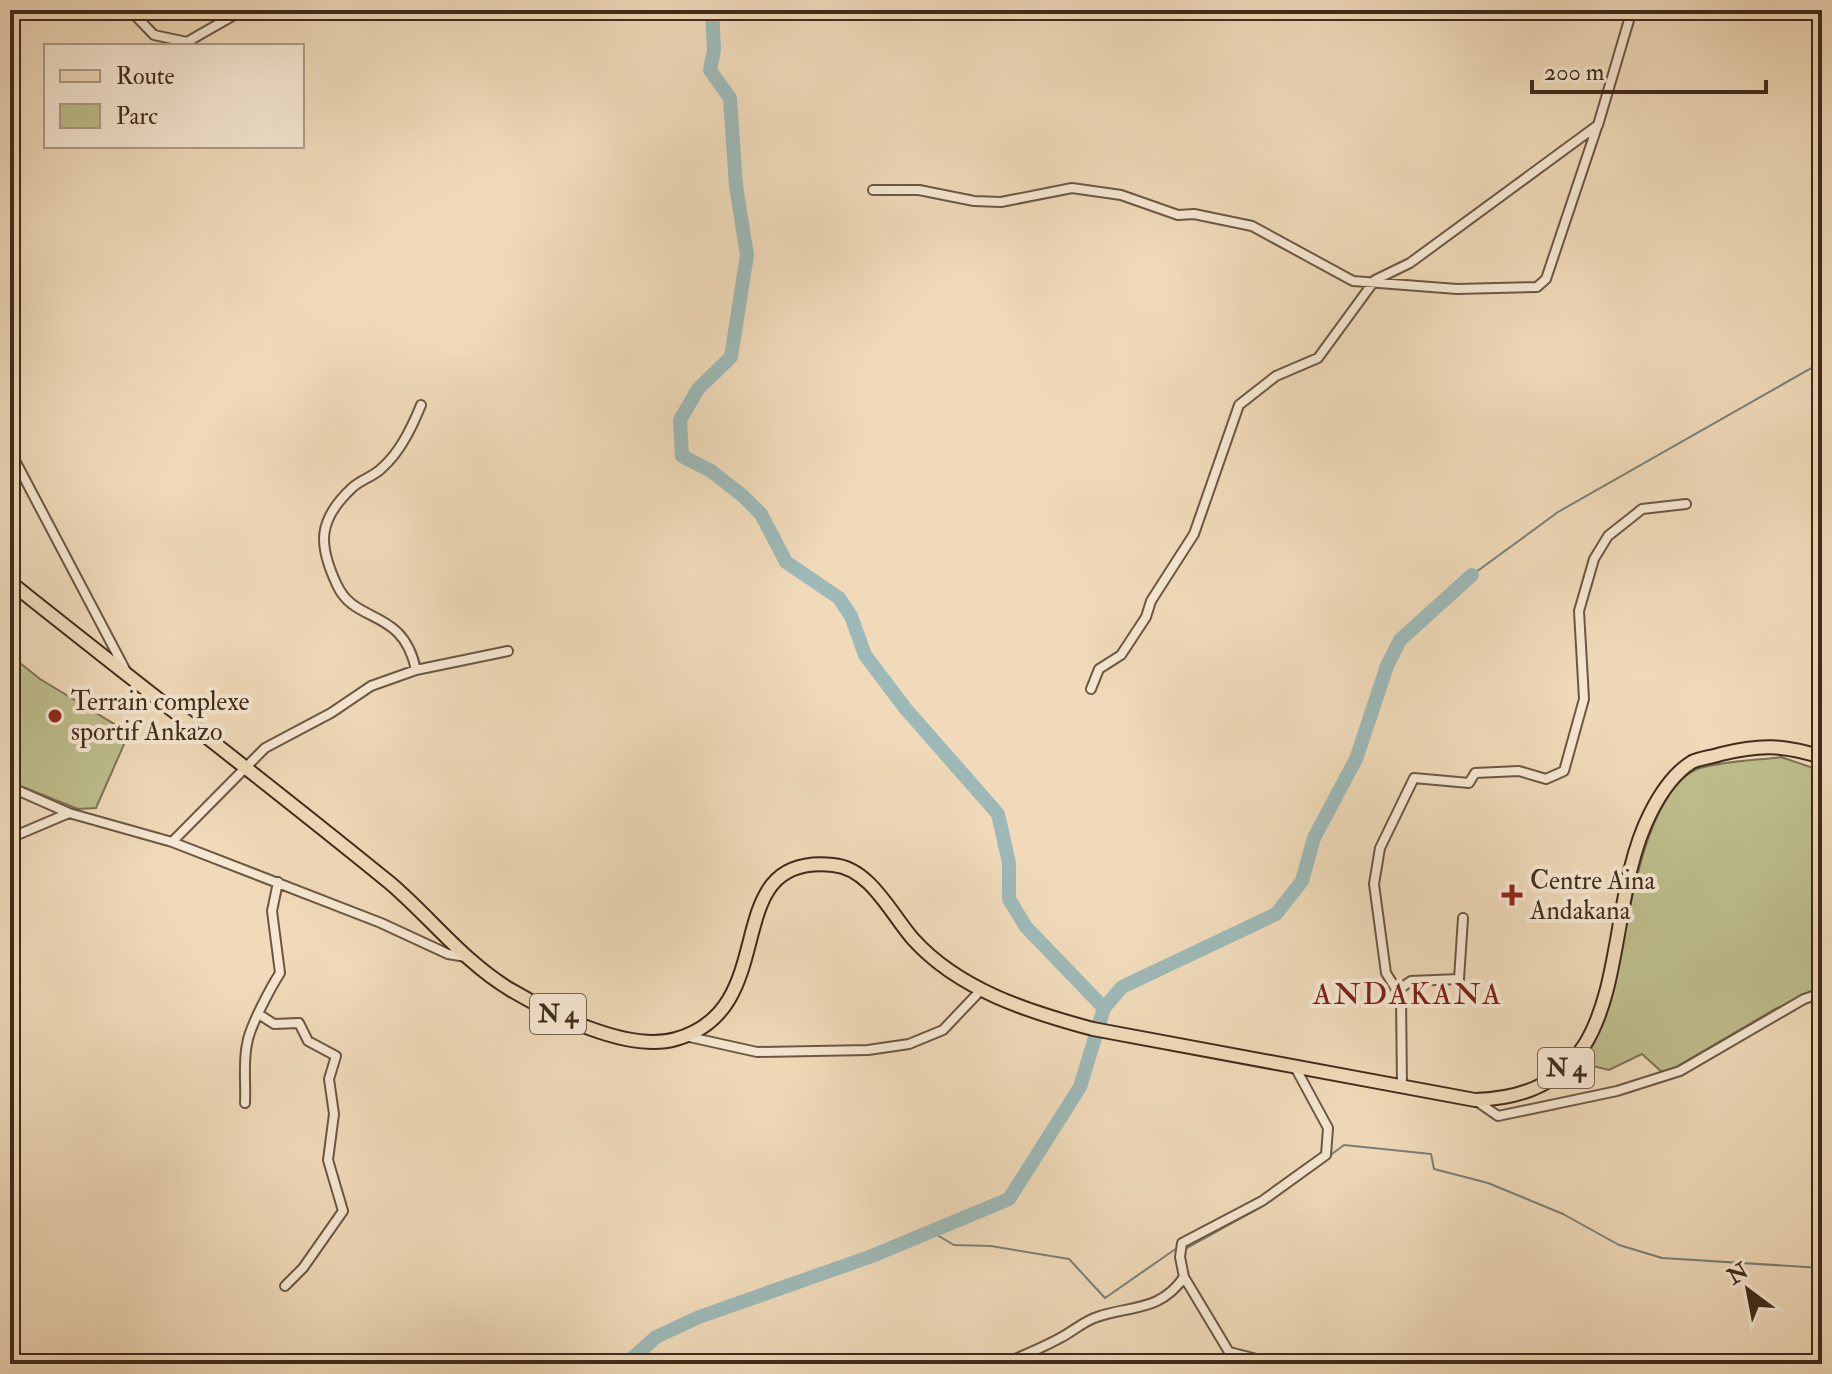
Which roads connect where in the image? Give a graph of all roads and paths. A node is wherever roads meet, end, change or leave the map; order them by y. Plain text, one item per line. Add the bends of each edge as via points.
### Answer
1 (130, 10) edge
2 (243, 10) edge
3 (1632, 10) edge
4 (1598, 125) junction
5 (873, 190) dead end
6 (1375, 280) junction
7 (421, 405) dead end
8 (10, 451) edge
9 (1686, 504) dead end
10 (10, 582) edge
11 (508, 651) dead end
12 (416, 670) junction
13 (130, 678) junction
14 (1091, 689) dead end
15 (1822, 757) edge
16 (244, 768) junction
17 (10, 787) edge
18 (69, 813) junction
19 (10, 838) edge
20 (172, 842) junction
21 (278, 882) junction
22 (1463, 918) dead end
23 (470, 958) junction
24 (981, 990) junction
25 (1398, 990) junction
26 (1822, 993) edge
27 (260, 1015) junction
28 (685, 1036) junction
29 (1295, 1067) junction
30 (1402, 1086) junction
31 (1475, 1100) junction
32 (245, 1103) dead end
33 (1184, 1277) junction
34 (285, 1286) dead end
35 (1528, 1361) dead end
36 (1003, 1364) edge
37 (1276, 1364) edge
38 (1555, 1364) edge

1 - 2 street via 154,35 187,42
3 - 4 street
4 - 6 street via 1410,263
4 - 6 street via 1546,279 1537,287 1412,287
5 - 6 street via 919,190 1001,202 1072,188 1121,195 1178,215 1252,226 1353,281
6 - 14 street via 1318,358 1276,376 1239,405 1194,534 1121,655 1099,669
7 - 12 street via 384,467 352,488 330,517 321,543 338,589 351,604 385,621 411,647
8 - 13 street
9 - 25 street via 1642,509 1608,536 1594,559 1579,611 1584,699 1564,771 1546,779 1519,771 1475,773 1469,783 1414,778 1380,848 1374,884 1386,973
10 - 13 main road, N 4
11 - 12 street
12 - 16 street via 371,686 265,748
13 - 16 main road, N 4
15 - 31 main road, N 4 via 1779,745 1692,762 1661,794 1640,834 1625,881 1603,1006 1581,1052 1554,1078 1529,1092
16 - 20 street
16 - 23 main road, N 4 via 391,885
17 - 18 street
18 - 19 street
18 - 20 street
20 - 21 street
21 - 23 street via 448,954
21 - 27 street via 272,911 280,973 264,997
22 - 25 street via 1459,979 1411,981
23 - 28 main road, N 4 via 507,988 571,1021 650,1043
24 - 28 street via 943,1030 909,1044 757,1052
24 - 28 main road, N 4 via 927,953 859,874 835,865 807,866 783,876 764,896 736,990 712,1021
24 - 29 main road, N 4 via 1093,1029
25 - 30 street
26 - 31 street via 1680,1071 1650,1082 1498,1116
27 - 32 street via 247,1041
27 - 34 street via 274,1024 299,1023 308,1041 336,1056 329,1079 334,1114 328,1160 343,1211
29 - 30 main road, N 4
29 - 33 street via 1328,1128 1326,1155 1262,1201 1182,1243
30 - 31 main road, N 4
33 - 36 street via 1159,1301 1098,1316
33 - 37 street via 1229,1352
35 - 38 street

